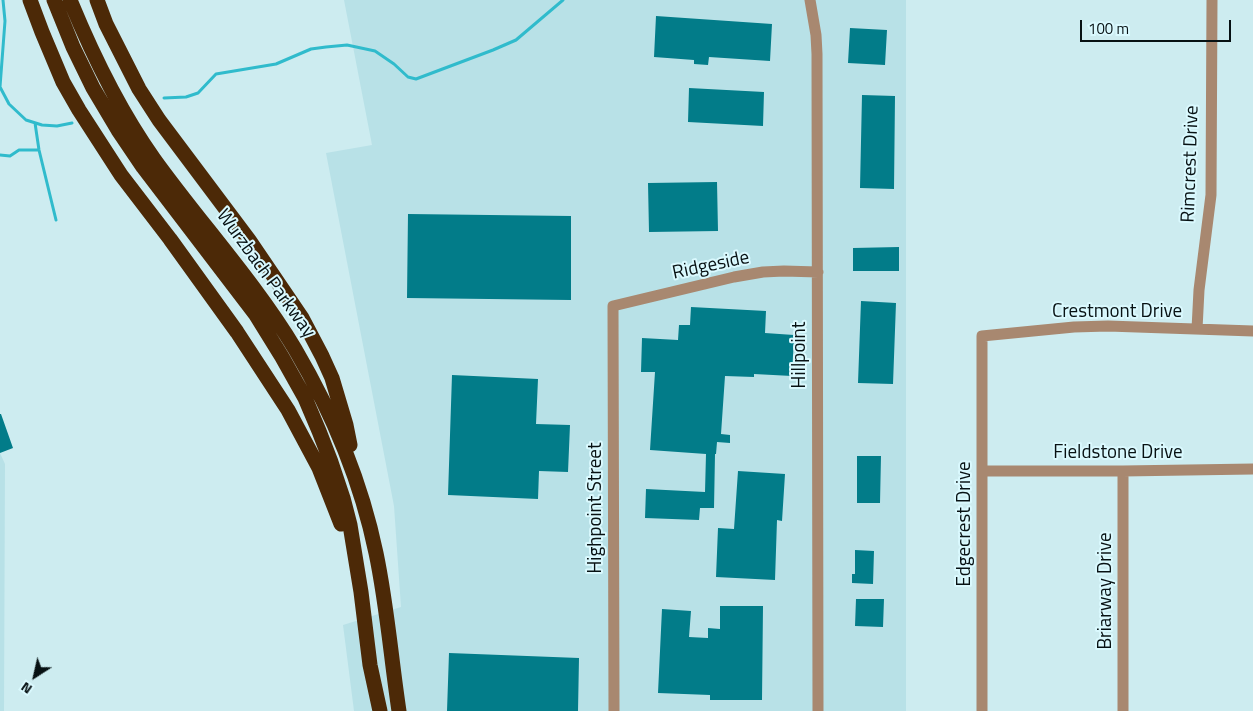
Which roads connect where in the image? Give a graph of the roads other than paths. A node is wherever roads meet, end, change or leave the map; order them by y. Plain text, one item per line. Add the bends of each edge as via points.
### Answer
1 (30, 0) edge
2 (54, 0) edge
3 (70, 0) edge
4 (97, 0) edge
5 (810, 0) edge
6 (1212, 0) edge
7 (818, 272) junction
8 (613, 306) joint
9 (1197, 329) junction
10 (1253, 331) edge
11 (982, 336) joint
12 (1253, 470) edge
13 (983, 471) junction
14 (1123, 471) junction
15 (360, 491) junction
16 (356, 560) junction
17 (380, 711) edge
18 (399, 711) edge
19 (614, 711) edge
20 (818, 711) edge
21 (982, 711) edge
22 (1123, 711) edge

1 - 16 highway via 63,82 97,140 237,332 288,410 319,468
2 - 16 highway, Wurzbach Parkway via 93,88 118,130 143,168 256,315 305,398 343,498
3 - 15 highway, Wurzbach Parkway via 106,80 130,122 267,306 295,349 335,426
4 - 15 highway via 106,24 159,120 249,240 306,325 332,378
5 - 7 street, Hillpoint via 817,54
6 - 9 street, Rimcrest Drive via 1211,195
7 - 8 street, Ridgeside via 770,272 734,277
7 - 20 street, Hillpoint
8 - 19 street, Highpoint Street
9 - 10 street, Crestmont Drive
9 - 11 street, Crestmont Drive via 1074,327
11 - 13 street, Edgecrest Drive
12 - 14 street, Fieldstone Drive
13 - 14 street, Fieldstone Drive
13 - 21 street, Edgecrest Drive
14 - 22 street, Briarway Drive
15 - 18 highway, Wurzbach Parkway via 383,588
16 - 17 highway, Wurzbach Parkway via 370,665

